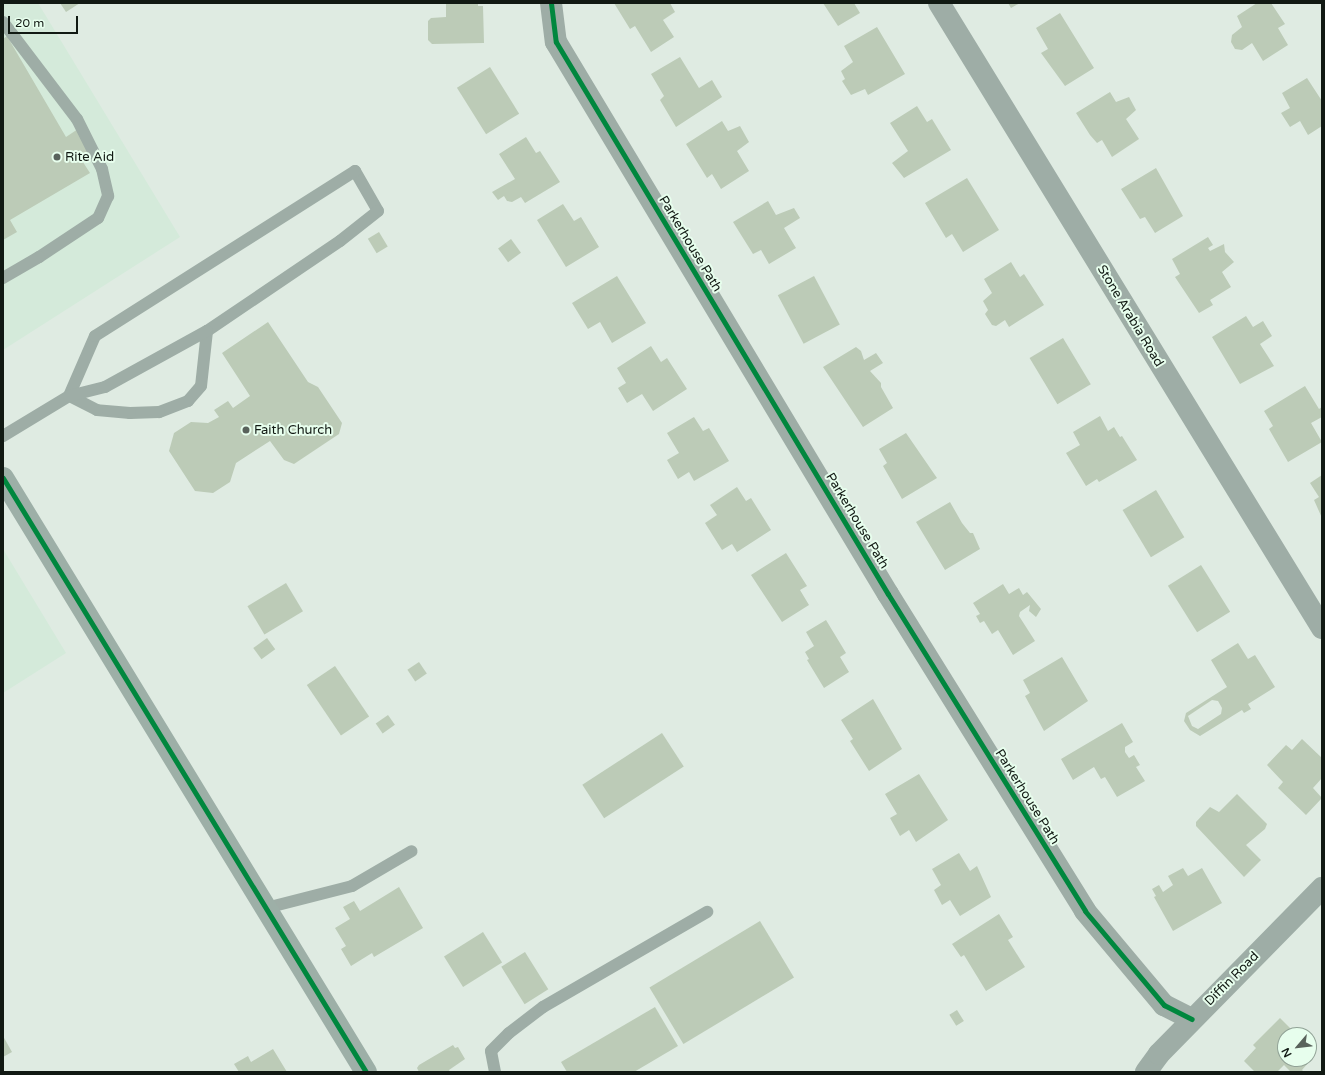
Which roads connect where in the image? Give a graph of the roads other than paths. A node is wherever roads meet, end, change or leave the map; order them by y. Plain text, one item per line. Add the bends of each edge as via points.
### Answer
1 (551, 3) edge
2 (939, 3) edge
3 (3, 22) edge
4 (3, 278) edge
5 (207, 331) junction
6 (69, 396) junction
7 (3, 436) edge
8 (3, 478) edge
9 (1322, 628) edge
10 (412, 850) dead end
11 (1322, 888) edge
12 (266, 908) junction
13 (708, 912) dead end
14 (1192, 1019) junction
15 (366, 1072) edge
16 (495, 1072) edge
17 (1146, 1072) edge

1 - 14 street, Parkerhouse Path via 556,42 888,594 1085,911 1164,1005
2 - 9 street, Stone Arabia Road
3 - 4 lane via 77,119 102,169 108,196 98,218
5 - 6 lane via 105,387
5 - 6 lane via 201,386 188,401 176,407 159,412 97,410
5 - 6 lane via 340,241 378,211 355,171 95,336
6 - 7 lane
8 - 12 main road
10 - 12 lane via 352,886
11 - 14 street, Diffin Road
12 - 15 main road
13 - 16 lane via 543,1008 509,1033 491,1051
14 - 17 street, Diffin Road

